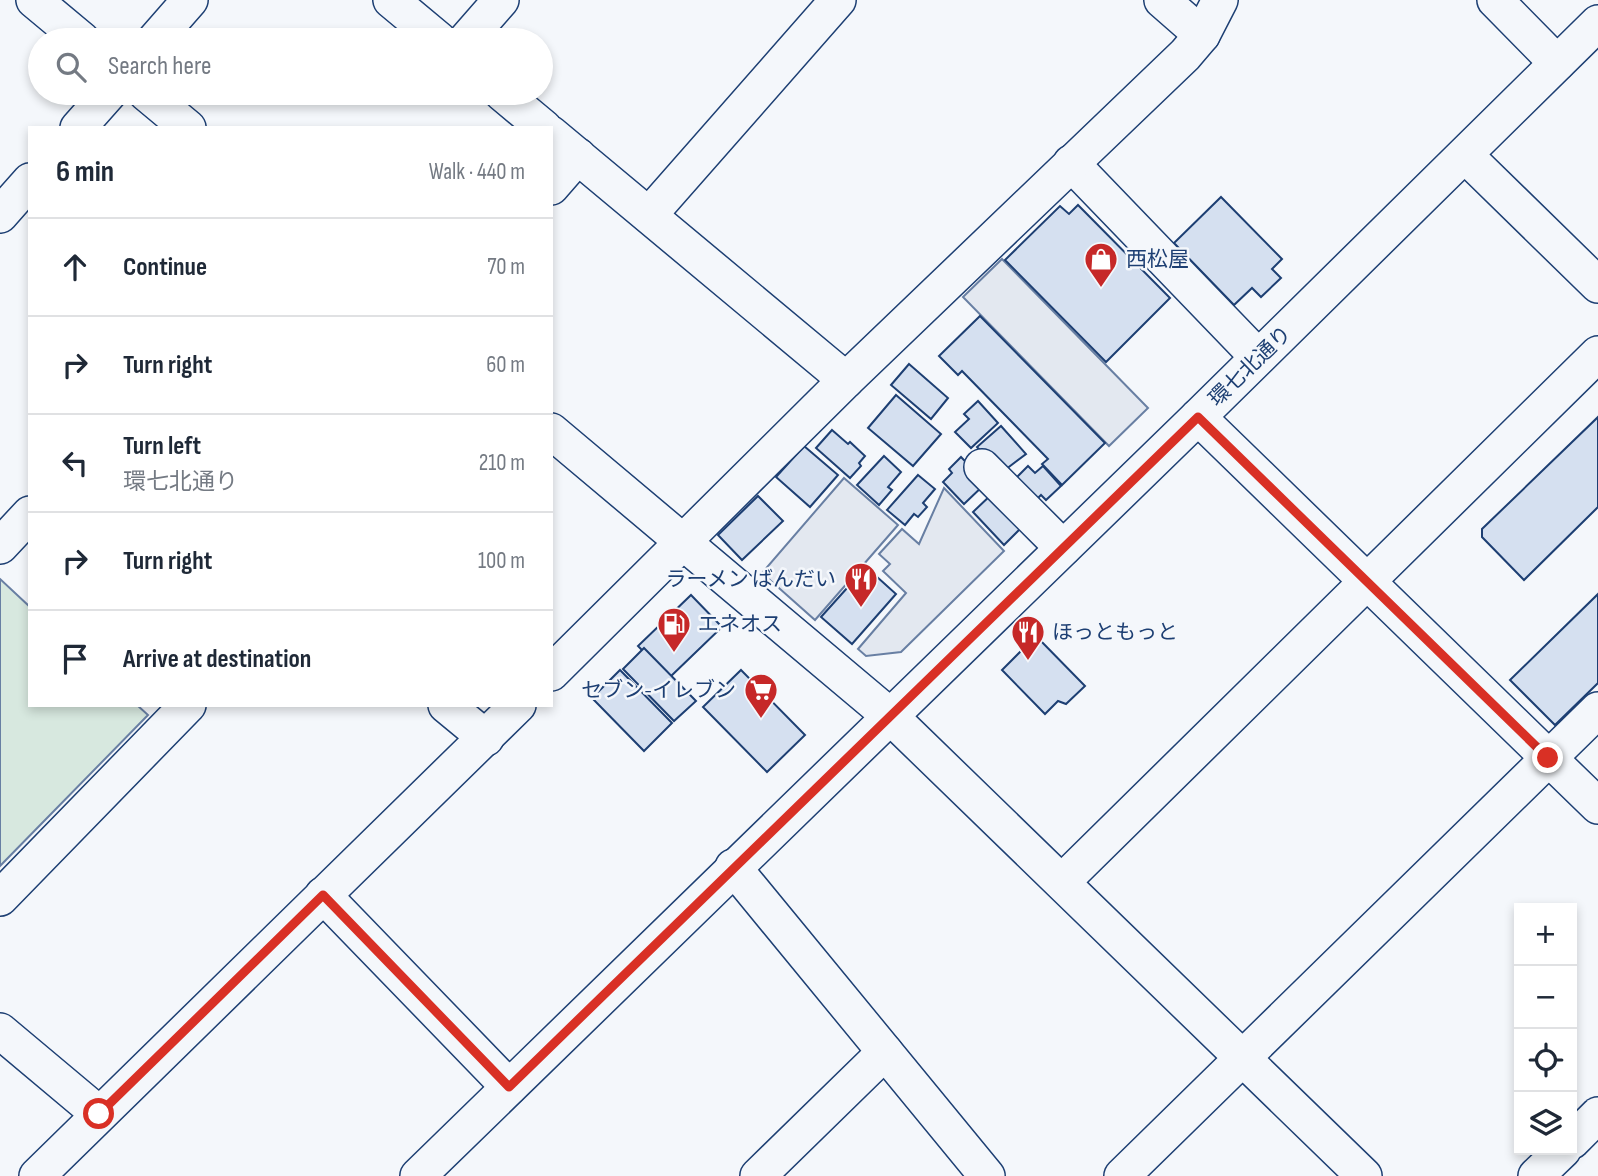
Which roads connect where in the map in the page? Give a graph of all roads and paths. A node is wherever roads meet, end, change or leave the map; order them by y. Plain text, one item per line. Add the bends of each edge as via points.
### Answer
1 (34, 0) edge
2 (190, 0) edge
3 (391, 0) edge
4 (501, 0) edge
5 (838, 0) edge
6 (1162, 0) edge
7 (1220, 0) edge
8 (1494, 0) edge
9 (1598, 23) edge
10 (68, 28) edge
11 (166, 28) edge
12 (425, 28) edge
13 (476, 28) edge
14 (1202, 35) junction
15 (1557, 63) junction
16 (98, 105) edge
17 (160, 105) edge
18 (516, 105) edge
19 (80, 126) edge
20 (186, 126) edge
21 (542, 126) edge
22 (553, 136) edge
23 (1465, 155) junction
24 (578, 156) junction
25 (1072, 163) junction
26 (28, 183) edge
27 (553, 185) edge
28 (0, 215) edge
29 (649, 215) junction
30 (1598, 285) edge
31 (1598, 354) edge
32 (1258, 357) junction
33 (846, 380) junction
34 (1198, 417) junction
35 (553, 433) edge
36 (982, 467) dead end
37 (28, 516) edge
38 (683, 542) junction
39 (0, 546) edge
40 (1063, 548) junction
41 (1367, 581) junction
42 (553, 671) edge
43 (186, 707) edge
44 (448, 707) edge
45 (516, 707) edge
46 (1598, 710) edge
47 (890, 716) junction
48 (486, 737) junction
49 (1548, 758) junction
50 (1598, 806) edge
51 (733, 867) junction
52 (1062, 882) junction
53 (323, 895) junction
54 (0, 898) edge
55 (0, 1031) edge
56 (885, 1052) junction
57 (1243, 1057) junction
58 (509, 1087) junction
59 (99, 1114) junction
60 (1598, 1115) edge
61 (1577, 1136) edge
62 (1558, 1155) edge
63 (37, 1176) edge
64 (418, 1176) edge
65 (758, 1176) edge
66 (988, 1176) edge
67 (1122, 1176) edge
68 (1364, 1176) edge
69 (1536, 1176) edge

1 - 10 street
2 - 11 street
3 - 12 street
4 - 13 street
5 - 29 street
6 - 14 street
7 - 14 street
8 - 15 street
9 - 15 street, 環七北通り
14 - 25 street
15 - 23 street, 環七北通り
16 - 19 street
17 - 20 street
18 - 21 street
22 - 24 street
23 - 30 street
23 - 32 street, 環七北通り
24 - 27 street
24 - 29 street
25 - 32 street
25 - 33 street
26 - 28 street
29 - 33 street
31 - 41 street
32 - 34 street, 環七北通り
33 - 38 street
34 - 40 street, 環七北通り
34 - 41 street
35 - 38 street
36 - 40 street
37 - 39 street
38 - 42 street
38 - 47 street
40 - 47 street, 環七北通り
41 - 49 street
41 - 52 street
43 - 54 street
44 - 48 street
45 - 48 street
46 - 49 street
47 - 51 street, 環七北通り
47 - 52 street
48 - 53 street
49 - 50 street
49 - 57 street
51 - 56 street
51 - 58 street, 環七北通り
52 - 57 street
53 - 58 street
53 - 59 street
55 - 59 street
56 - 65 street
56 - 66 street
57 - 67 street
57 - 68 street
58 - 64 street, 環七北通り
59 - 63 street
60 - 61 street
62 - 69 street

